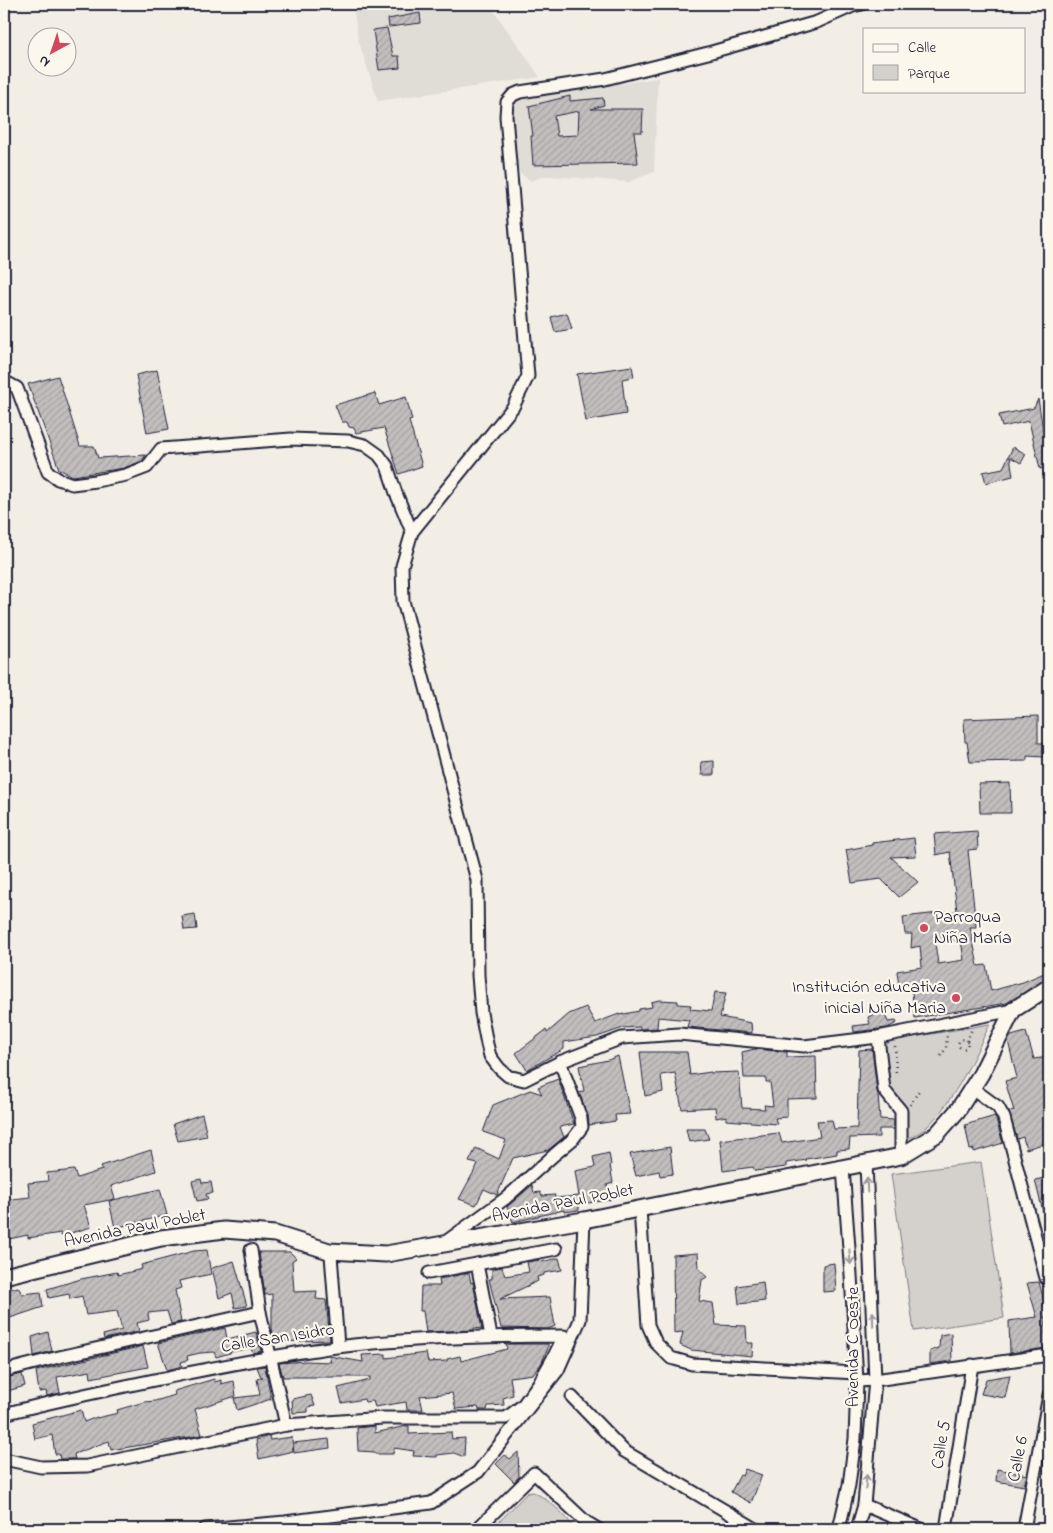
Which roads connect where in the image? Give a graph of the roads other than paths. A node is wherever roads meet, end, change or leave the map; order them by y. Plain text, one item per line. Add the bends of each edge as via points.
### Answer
1 (862, 4) edge
2 (4, 381) edge
3 (412, 532) junction
4 (1049, 987) edge
5 (1013, 1010) junction
6 (878, 1037) junction
7 (560, 1062) junction
8 (972, 1088) junction
9 (901, 1156) junction
10 (866, 1163) junction
11 (843, 1168) junction
12 (640, 1209) junction
13 (584, 1220) junction
14 (441, 1245) junction
15 (556, 1249) dead end
16 (252, 1250) dead end
17 (329, 1250) junction
18 (477, 1264) junction
19 (429, 1273) dead end
20 (4, 1276) edge
21 (1046, 1278) dead end
22 (260, 1312) junction
23 (491, 1336) junction
24 (338, 1346) junction
25 (1049, 1355) edge
26 (271, 1356) junction
27 (972, 1366) junction
28 (4, 1372) edge
29 (856, 1377) junction
30 (875, 1380) junction
31 (1049, 1395) edge
32 (572, 1397) dead end
33 (4, 1414) edge
34 (286, 1425) junction
35 (4, 1459) edge
36 (864, 1505) junction
37 (583, 1526) edge
38 (205, 1529) edge
39 (477, 1529) edge
40 (598, 1529) edge
41 (756, 1529) edge
42 (839, 1529) edge
43 (857, 1529) edge
44 (921, 1529) edge
45 (946, 1529) edge
46 (1024, 1529) edge

1 - 3 street via 817,22 708,54 605,80 520,92 507,102 528,376 513,407
2 - 3 street via 16,388 48,472 58,480 72,484 126,475 147,466 162,449 291,439 348,441 365,445 387,466
3 - 7 street via 402,566 403,601 477,880 478,974 481,1012 490,1056 508,1076 524,1080
4 - 5 main road
5 - 6 street
5 - 8 main road, Avenida Paul Poblet
6 - 7 street via 804,1046 679,1034 622,1038
6 - 9 street via 885,1091 901,1111
7 - 14 street via 582,1127 574,1139 506,1198
8 - 9 main road, Avenida Paul Poblet via 937,1134
8 - 21 street via 998,1107 1004,1118
9 - 10 main road, Avenida Paul Poblet
10 - 11 main road, Avenida Paul Poblet
30 -> 10 street, Avenida C Oeste
11 - 12 main road, Avenida Paul Poblet
11 -> 29 street
12 - 13 main road, Avenida Paul Poblet
12 - 29 street via 648,1324 656,1343 671,1358 692,1364
13 - 14 main road, Avenida Paul Poblet
13 - 38 street via 580,1320 558,1370 478,1472 431,1503
14 - 17 main road, Avenida Paul Poblet via 386,1254
15 - 18 street
16 - 22 street
17 - 20 main road, Avenida Paul Poblet via 275,1234 224,1230 160,1238
17 - 24 street
18 - 19 street
18 - 23 street
22 - 26 street
22 - 28 street
23 - 24 street, Calle San Isidro
23 - 34 street, Calle San Isidro via 564,1336 539,1383 523,1405 506,1418 383,1418
24 - 26 street, Calle San Isidro
25 - 27 street
26 - 33 street, Calle San Isidro via 70,1397
26 - 34 street
27 - 30 street
27 - 45 street, Calle 5
29 - 30 street
29 - 42 street via 856,1439
36 -> 30 street, Avenida C Oeste
31 - 46 street, Calle 6
32 - 41 street via 624,1451
34 - 35 street via 87,1466 41,1467
36 - 43 street, Avenida C Oeste
36 - 44 street
37 - 39 street via 534,1473
37 - 40 street

